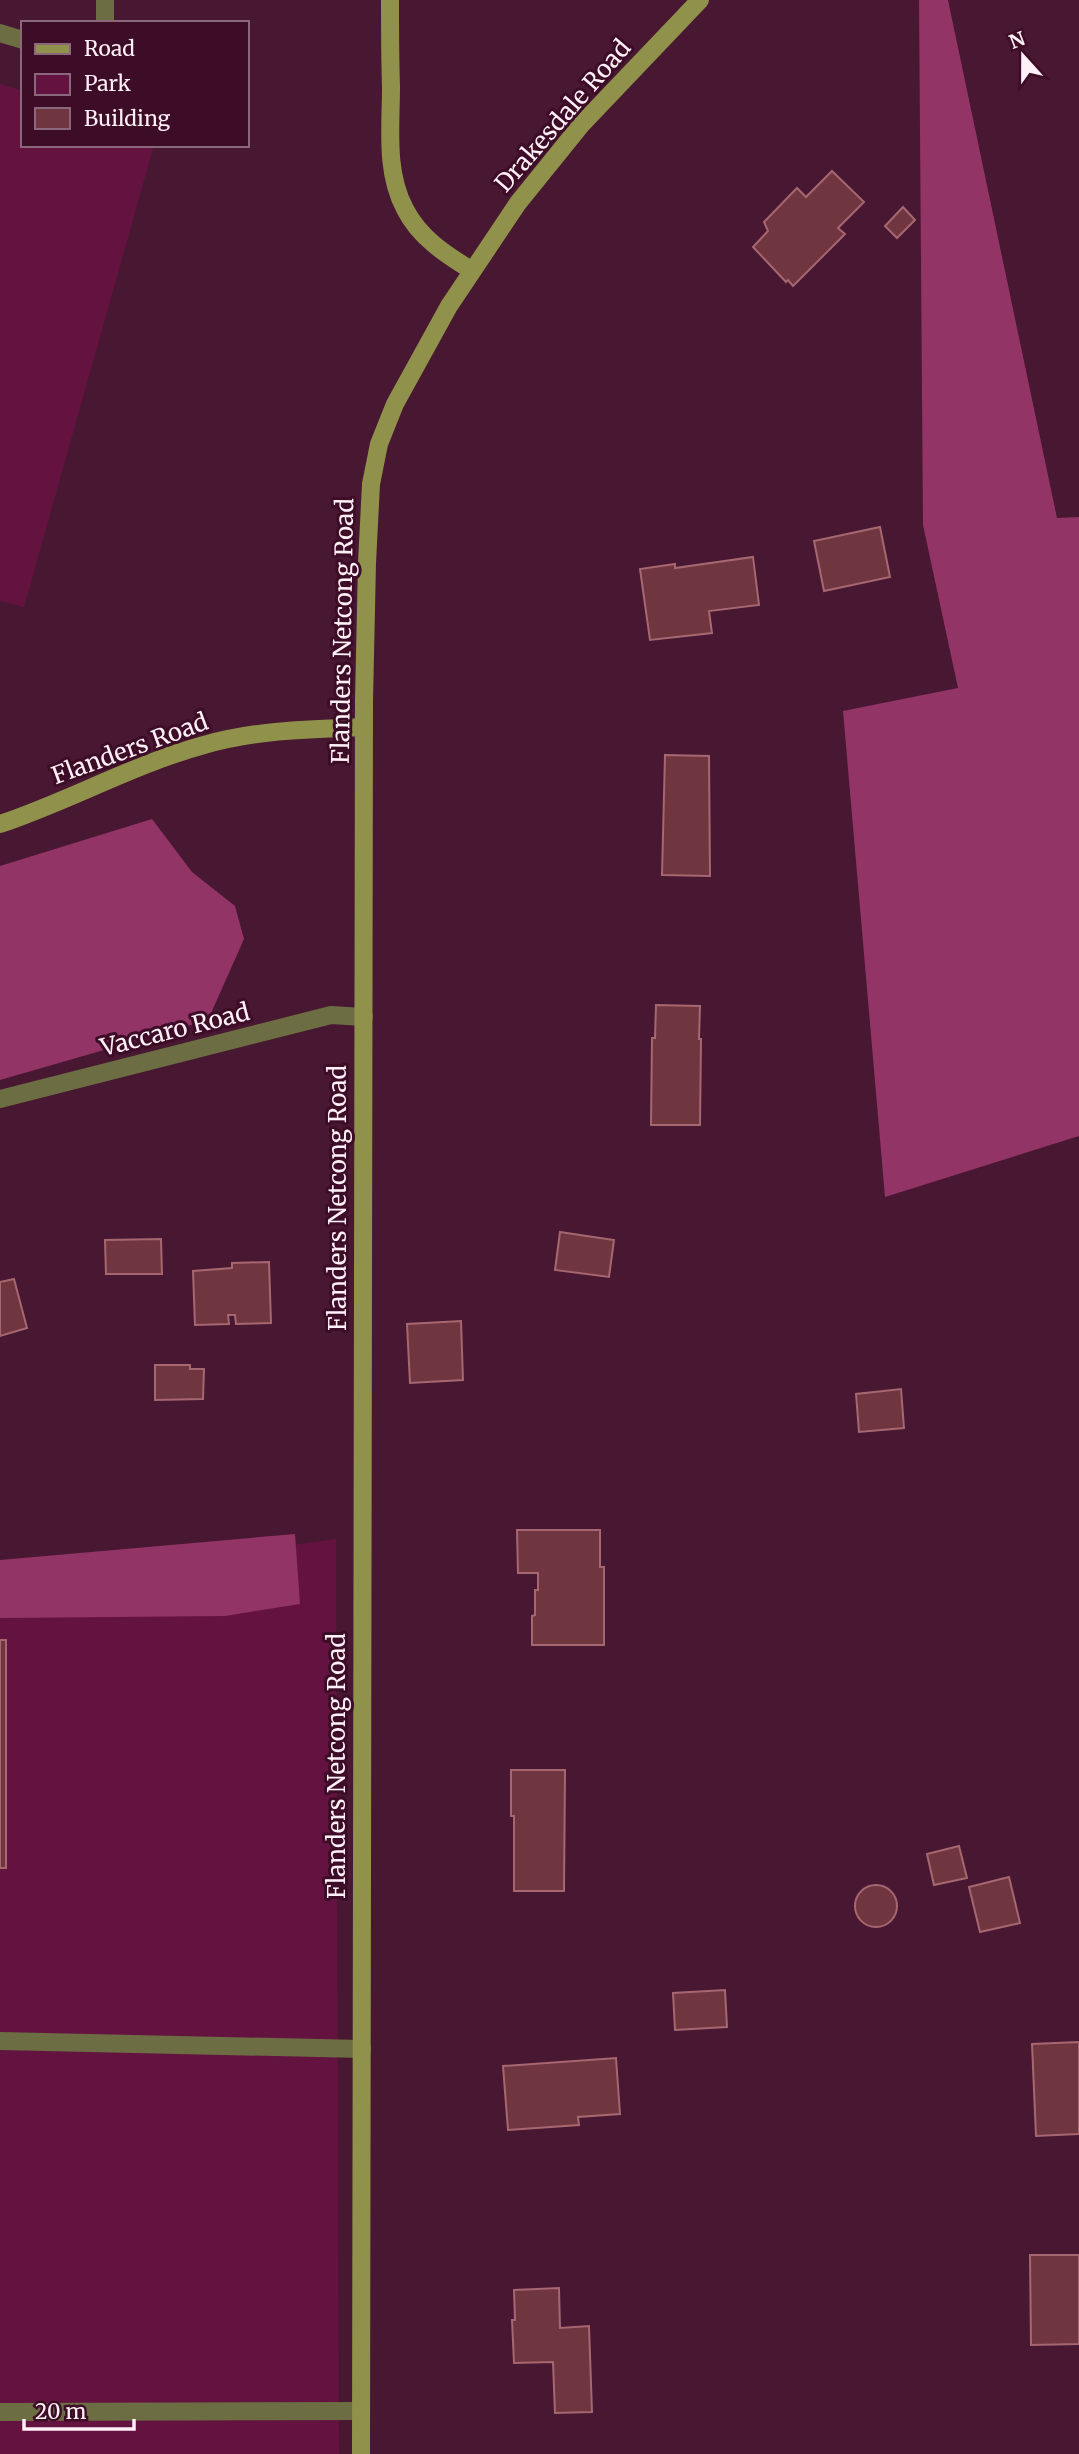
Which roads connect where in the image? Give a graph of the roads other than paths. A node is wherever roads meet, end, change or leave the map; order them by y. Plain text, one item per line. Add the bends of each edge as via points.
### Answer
1 (106, 0) edge
2 (390, 0) edge
3 (700, 0) edge
4 (105, 21) edge
5 (0, 33) edge
6 (21, 39) edge
7 (471, 270) junction
8 (364, 727) junction
9 (0, 824) edge
10 (363, 1017) junction
11 (0, 1099) edge
12 (0, 2042) edge
13 (362, 2049) junction
14 (361, 2410) junction
15 (0, 2412) edge
16 (361, 2454) edge

1 - 4 street
2 - 7 main road via 391,157 397,188 405,209 429,240 441,253
3 - 7 main road, Drakesdale Road via 562,147
5 - 6 street
7 - 8 main road, Flanders Netcong Road via 395,404 373,464
8 - 9 main road, Flanders Road via 278,732 207,744
8 - 10 main road, Flanders Netcong Road
10 - 11 street, Vaccaro Road via 331,1015
10 - 13 main road, Flanders Netcong Road
12 - 13 street
13 - 14 main road, Flanders Netcong Road
14 - 15 street
14 - 16 main road, Flanders Netcong Road

